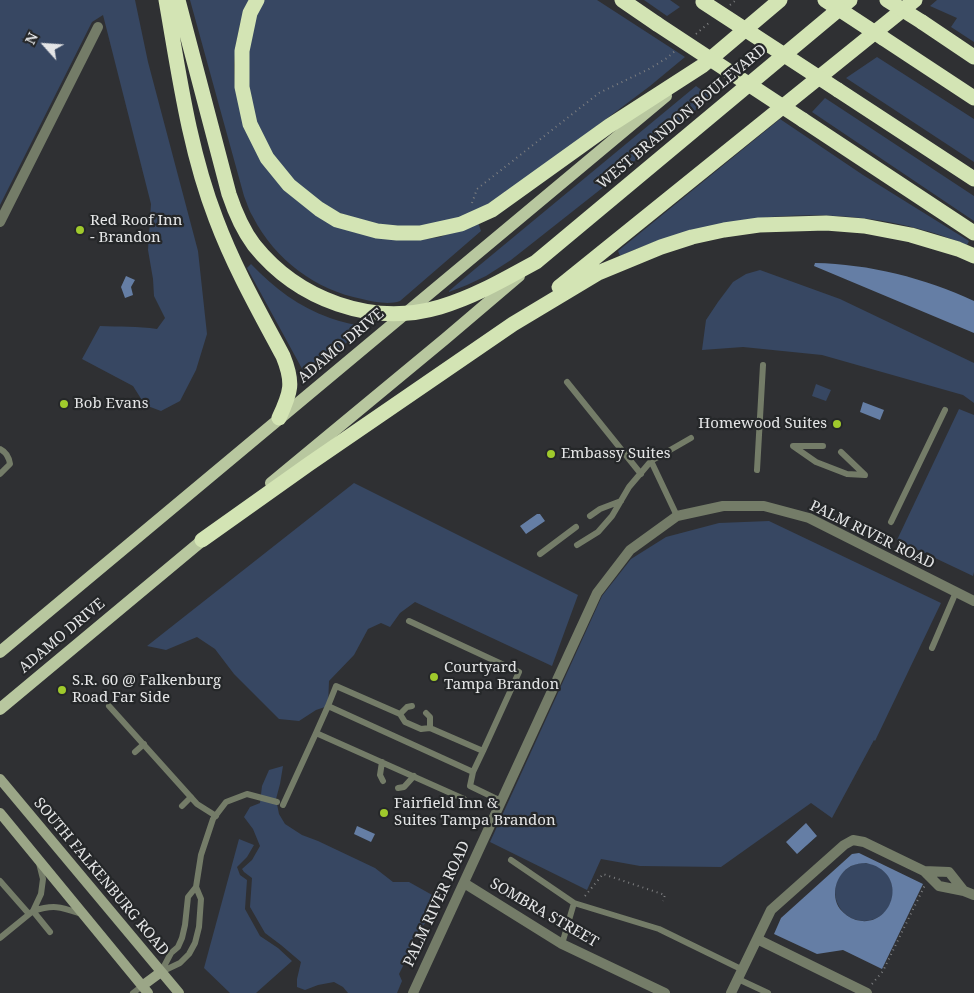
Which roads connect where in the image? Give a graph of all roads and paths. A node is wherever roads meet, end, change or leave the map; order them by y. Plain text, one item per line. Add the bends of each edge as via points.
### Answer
1 (166, 0) edge
2 (178, 0) edge
3 (257, 0) edge
4 (622, 0) edge
5 (736, 0) edge
6 (780, 0) edge
7 (825, 0) edge
8 (850, 0) edge
9 (887, 0) edge
10 (915, 0) edge
11 (702, 1) edge
12 (729, 6) dead end
13 (715, 18) dead end
14 (98, 27) dead end
15 (694, 35) dead end
16 (681, 47) dead end
17 (974, 57) edge
18 (702, 66) junction
19 (974, 98) edge
20 (974, 179) edge
21 (470, 209) dead end
22 (0, 222) edge
23 (974, 233) edge
24 (974, 256) edge
25 (536, 262) junction
26 (405, 314) junction
27 (513, 324) junction
28 (763, 365) dead end
29 (567, 382) dead end
30 (945, 410) dead end
31 (279, 418) junction
32 (691, 438) dead end
33 (823, 446) dead end
34 (0, 449) edge
35 (841, 452) dead end
36 (652, 461) junction
37 (756, 470) dead end
38 (0, 474) edge
39 (641, 474) junction
40 (621, 501) junction
41 (590, 516) dead end
42 (677, 516) junction
43 (892, 522) dead end
44 (576, 527) dead end
45 (202, 540) junction
46 (578, 545) dead end
47 (540, 554) dead end
48 (956, 592) junction
49 (974, 601) edge
50 (410, 621) dead end
51 (932, 648) dead end
52 (0, 652) edge
53 (109, 706) dead end
54 (328, 706) junction
55 (412, 706) dead end
56 (0, 708) edge
57 (426, 713) dead end
58 (400, 714) junction
59 (430, 728) junction
60 (316, 733) junction
61 (144, 744) junction
62 (483, 751) junction
63 (135, 752) dead end
64 (382, 762) junction
65 (473, 772) junction
66 (414, 776) junction
67 (0, 780) edge
68 (383, 781) dead end
69 (398, 788) dead end
70 (191, 798) junction
71 (464, 799) dead end
72 (501, 801) junction
73 (182, 806) dead end
74 (0, 813) edge
75 (216, 816) junction
76 (38, 859) junction
77 (511, 860) dead end
78 (927, 874) junction
79 (0, 881) edge
80 (464, 883) junction
81 (196, 887) junction
82 (969, 893) edge
83 (663, 901) dead end
84 (576, 903) junction
85 (31, 913) junction
86 (83, 914) junction
87 (50, 932) dead end
88 (0, 938) edge
89 (757, 939) junction
90 (562, 944) junction
91 (161, 972) junction
92 (740, 974) junction
93 (145, 989) edge
94 (133, 993) edge
95 (179, 993) edge
96 (413, 993) edge
97 (665, 993) edge
98 (731, 993) edge
99 (768, 993) edge
100 (867, 993) edge

1 - 31 highway via 192,137 215,218 238,272 289,370 289,391
2 - 26 highway, WEST BRANDON BOULEVARD via 229,194 253,244 285,276 329,302 368,312
3 - 18 highway, WEST BRANDON BOULEVARD via 250,13 242,51 242,87 250,124 267,158 289,185 320,209 337,220 377,232 420,233 441,229 492,210 608,126
4 - 23 highway, bridge
5 - 12 path
6 - 18 highway, WEST BRANDON BOULEVARD
7 - 19 highway, bridge
8 - 25 highway, WEST BRANDON BOULEVARD
9 - 17 highway, bridge
10 - 27 highway
11 - 20 highway, bridge
13 - 15 path
14 - 22 street
16 - 21 path via 649,69 599,93 477,189
18 - 26 main road, ADAMO DRIVE
24 - 27 highway via 911,236 864,226 789,224 724,230 661,247 598,272
25 - 26 highway, WEST BRANDON BOULEVARD via 456,302
25 - 45 main road, ADAMO DRIVE
26 - 31 main road, ADAMO DRIVE
27 - 45 highway
28 - 37 lane
29 - 39 lane
30 - 43 lane
31 - 52 main road, ADAMO DRIVE
32 - 36 lane
33 - 35 lane via 793,446 816,462 847,474 865,475
34 - 38 lane via 10,464
36 - 39 lane
36 - 42 lane
39 - 40 lane
40 - 41 lane
40 - 46 lane via 598,532
42 - 48 street, PALM RIVER ROAD via 723,506 764,506 809,518
42 - 72 street, PALM RIVER ROAD via 630,550 596,593
44 - 47 lane
45 - 56 main road, ADAMO DRIVE
48 - 49 street, PALM RIVER ROAD
48 - 51 lane
50 - 62 lane via 520,672
53 - 61 lane
54 - 58 lane via 336,686
54 - 60 lane
54 - 65 lane
55 - 58 lane
57 - 59 lane via 430,717
58 - 59 lane via 405,722 421,729
59 - 62 lane
60 - 64 lane
60 - 75 lane via 280,804 247,794 226,802
61 - 63 lane
61 - 70 lane
62 - 65 lane
64 - 66 lane
64 - 68 lane via 380,775
65 - 72 lane via 470,786
66 - 69 lane via 404,787
66 - 71 lane
67 - 91 street, SOUTH FALKENBURG ROAD
70 - 73 lane
70 - 75 lane
72 - 80 street, PALM RIVER ROAD
74 - 76 street
75 - 81 lane via 200,854
76 - 85 lane via 43,879 41,894
76 - 86 street
77 - 84 lane
78 - 82 street via 939,886
78 - 82 street via 949,872
78 - 89 street via 864,842 853,840 771,910
78 - 100 path via 883,971
79 - 85 lane
80 - 90 street, SOMBRA STREET
80 - 96 street, PALM RIVER ROAD
81 - 91 lane via 188,897 182,938
81 - 91 lane via 201,899 195,943 180,963
83 - 84 path via 665,895 603,874
84 - 90 lane
84 - 92 lane via 659,929
85 - 86 lane via 48,906
85 - 87 lane
85 - 88 lane
86 - 93 street
89 - 92 street
89 - 100 street
90 - 97 street, SOMBRA STREET
91 - 93 street
91 - 95 street, SOUTH FALKENBURG ROAD
92 - 98 street
92 - 99 lane
93 - 94 lane

